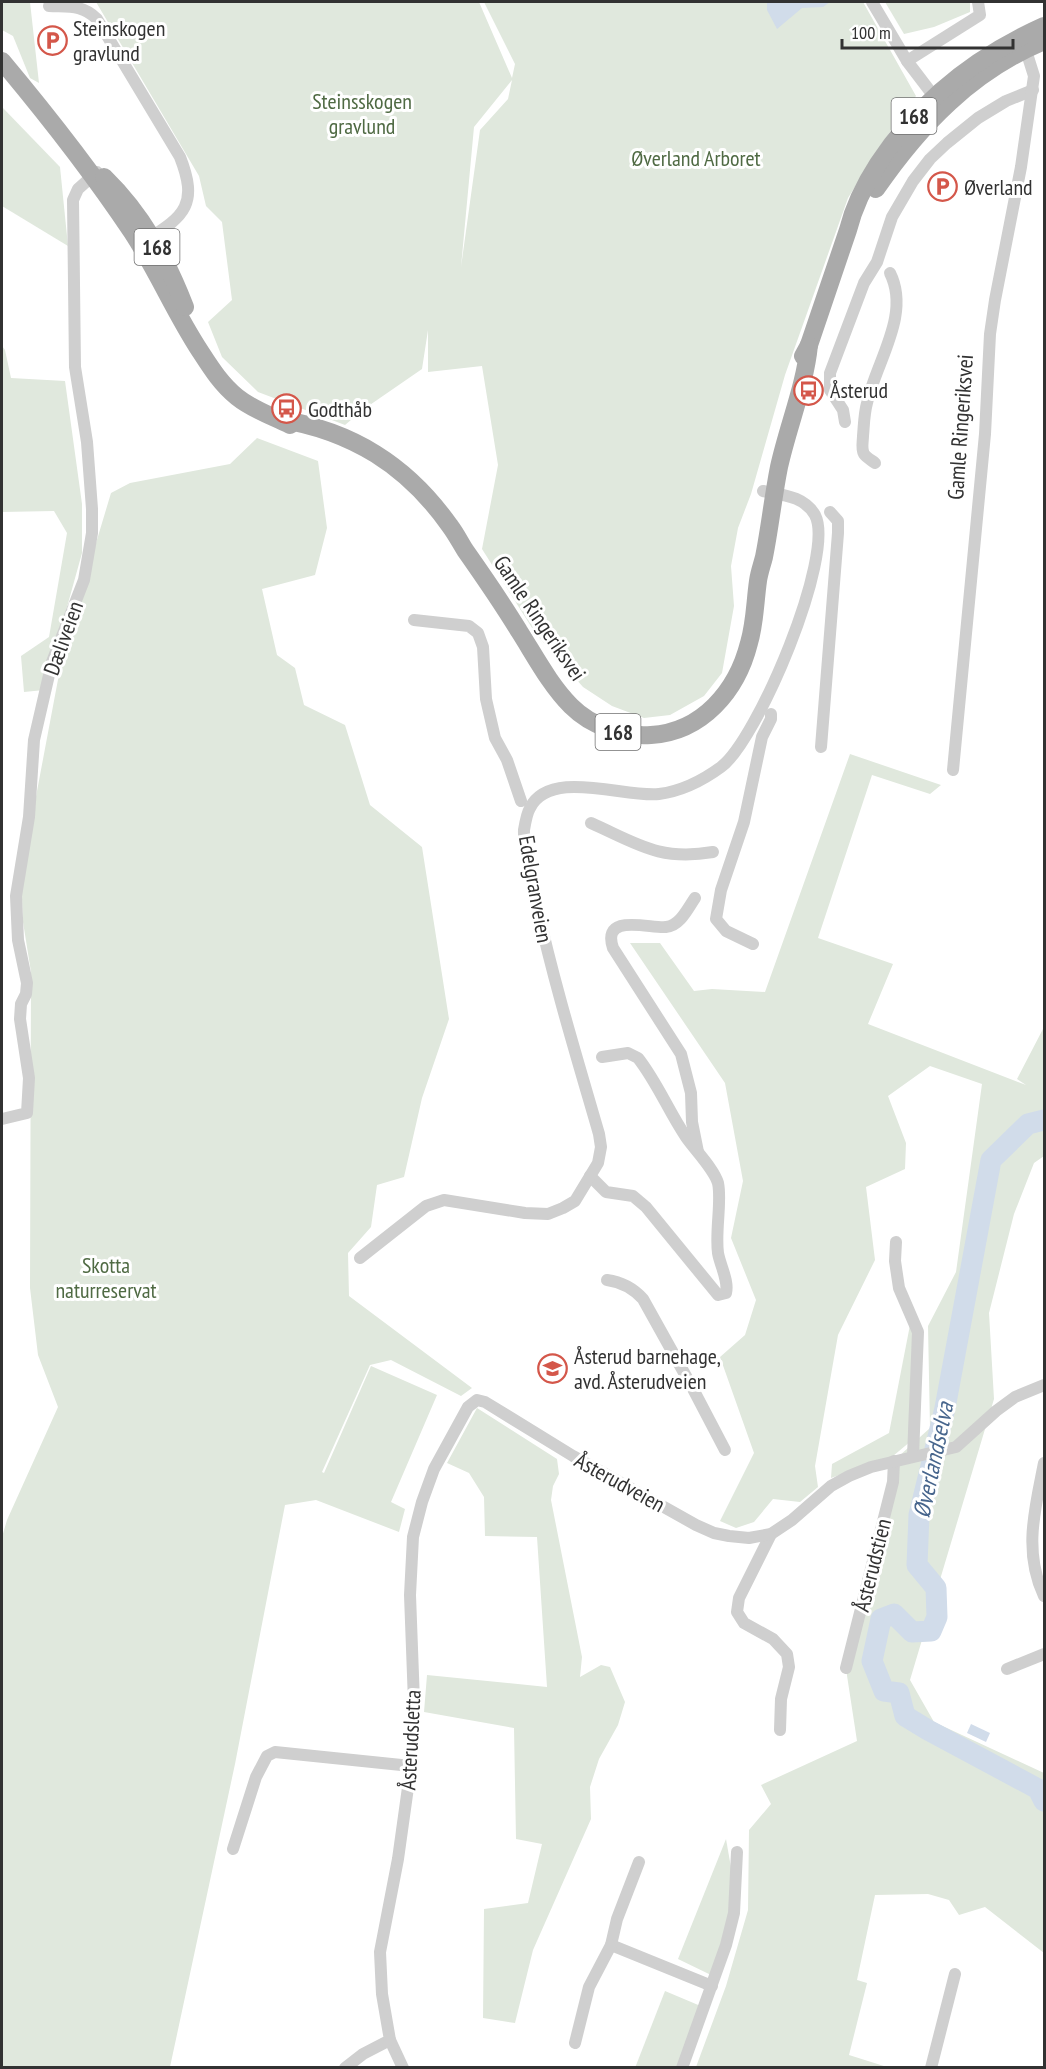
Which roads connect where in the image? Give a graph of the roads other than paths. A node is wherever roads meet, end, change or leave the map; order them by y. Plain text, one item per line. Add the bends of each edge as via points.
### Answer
1 (872, 2) edge
2 (978, 2) edge
3 (49, 6) dead end
4 (1044, 26) edge
5 (1044, 40) edge
6 (1023, 43) junction
7 (2, 61) edge
8 (907, 61) junction
9 (1033, 90) junction
10 (938, 102) junction
11 (91, 169) junction
12 (146, 241) junction
13 (890, 273) dead end
14 (845, 422) dead end
15 (875, 463) dead end
16 (769, 492) junction
17 (830, 512) dead end
18 (414, 621) dead end
19 (771, 714) dead end
20 (821, 747) dead end
21 (953, 770) dead end
22 (521, 801) dead end
23 (591, 823) dead end
24 (713, 852) dead end
25 (695, 898) dead end
26 (753, 944) dead end
27 (602, 1057) dead end
28 (2, 1119) edge
29 (699, 1156) junction
30 (590, 1176) junction
31 (896, 1242) dead end
32 (360, 1258) dead end
33 (607, 1280) dead end
34 (1044, 1384) edge
35 (477, 1400) joint
36 (725, 1450) dead end
37 (913, 1456) junction
38 (894, 1461) junction
39 (1044, 1463) edge
40 (771, 1534) junction
41 (1044, 1596) edge
42 (1044, 1654) edge
43 (846, 1668) dead end
44 (1008, 1669) dead end
45 (780, 1730) dead end
46 (411, 1766) junction
47 (233, 1849) dead end
48 (737, 1852) dead end
49 (639, 1862) dead end
50 (611, 1945) junction
51 (956, 1974) dead end
52 (712, 1986) junction
53 (390, 2040) junction
54 (575, 2043) dead end
55 (345, 2067) edge
56 (403, 2067) edge
57 (682, 2067) edge
58 (931, 2067) edge

1 - 8 street
2 - 8 street via 980,15
3 - 12 street via 77,6 97,19 180,157 189,194 184,209
4 - 6 main road, Gamle Ringeriksvei / 168
5 - 6 main road, Gamle Ringeriksvei / 168
6 - 9 street, Gamle Ringeriksvei via 1034,76
6 - 10 main road, Gamle Ringeriksvei / 168 via 981,59
7 - 11 main road, Gamle Ringeriksvei / 168
8 - 10 street
9 - 14 street via 1006,101 947,142 913,181 892,217 830,373 830,390 843,410
9 - 21 street, Gamle Ringeriksvei via 990,334 985,435
10 - 16 main road, Gamle Ringeriksvei / 168 via 848,230 785,404
11 - 12 main road, Gamle Ringeriksvei / 168
11 - 28 street, Dæliveien via 74,200 73,224 75,367 87,442 92,508 90,552 84,580 52,662 34,740 29,817 16,896 18,940 27,983 20,1019 29,1078 27,1113
12 - 16 main road, Gamle Ringeriksvei / 168 via 187,332 230,391 249,406 279,419 315,427 356,443 387,460 423,492 485,577 551,681 572,706 609,730 645,736 673,731 712,709 730,689 750,642 758,579 756,553
13 - 15 street via 898,302 864,417 862,450
16 - 30 street, Edelgranveien via 795,497 810,509 819,525 819,547 790,648 745,737 724,765 678,790 656,794 561,787 546,793 530,808 524,830 549,959 599,1134 598,1163
17 - 20 street via 837,521 838,533
18 - 22 street via 469,626 478,633 495,738
19 - 26 street via 716,919 726,931
23 - 24 street via 667,855
25 - 29 street via 673,925 627,925 618,928 610,940 681,1054 691,1093
27 - 29 street via 628,1053 638,1058
29 - 30 street via 718,1183 716,1236 727,1288 726,1293 718,1295 646,1208 633,1196 606,1192
30 - 32 street, Edelgranveien via 575,1201 548,1214 458,1200 426,1206
31 - 37 street via 899,1288 918,1332
33 - 36 street via 634,1290 643,1299
34 - 37 street, Åsterudveien via 996,1411 963,1442 947,1450
35 - 40 street, Åsterudveien via 705,1529 749,1538
35 - 46 street, Åsterudsletta via 468,1407 434,1469 412,1538
37 - 38 street, Åsterudveien
38 - 40 street, Åsterudveien via 831,1486
38 - 43 street, Åsterudstien via 893,1482
39 - 41 street via 1031,1545
40 - 45 street, Åsterudveien via 740,1598 738,1612 744,1623 773,1639 787,1654 789,1667 781,1699
42 - 44 street
46 - 47 street via 275,1752 267,1756 256,1777
46 - 53 street, Åsterudsletta via 380,1952
48 - 52 street via 734,1913
49 - 50 street
50 - 52 street
50 - 54 street via 589,1987
51 - 58 street
52 - 57 street
53 - 55 street
53 - 56 street, Åsterudsletta

